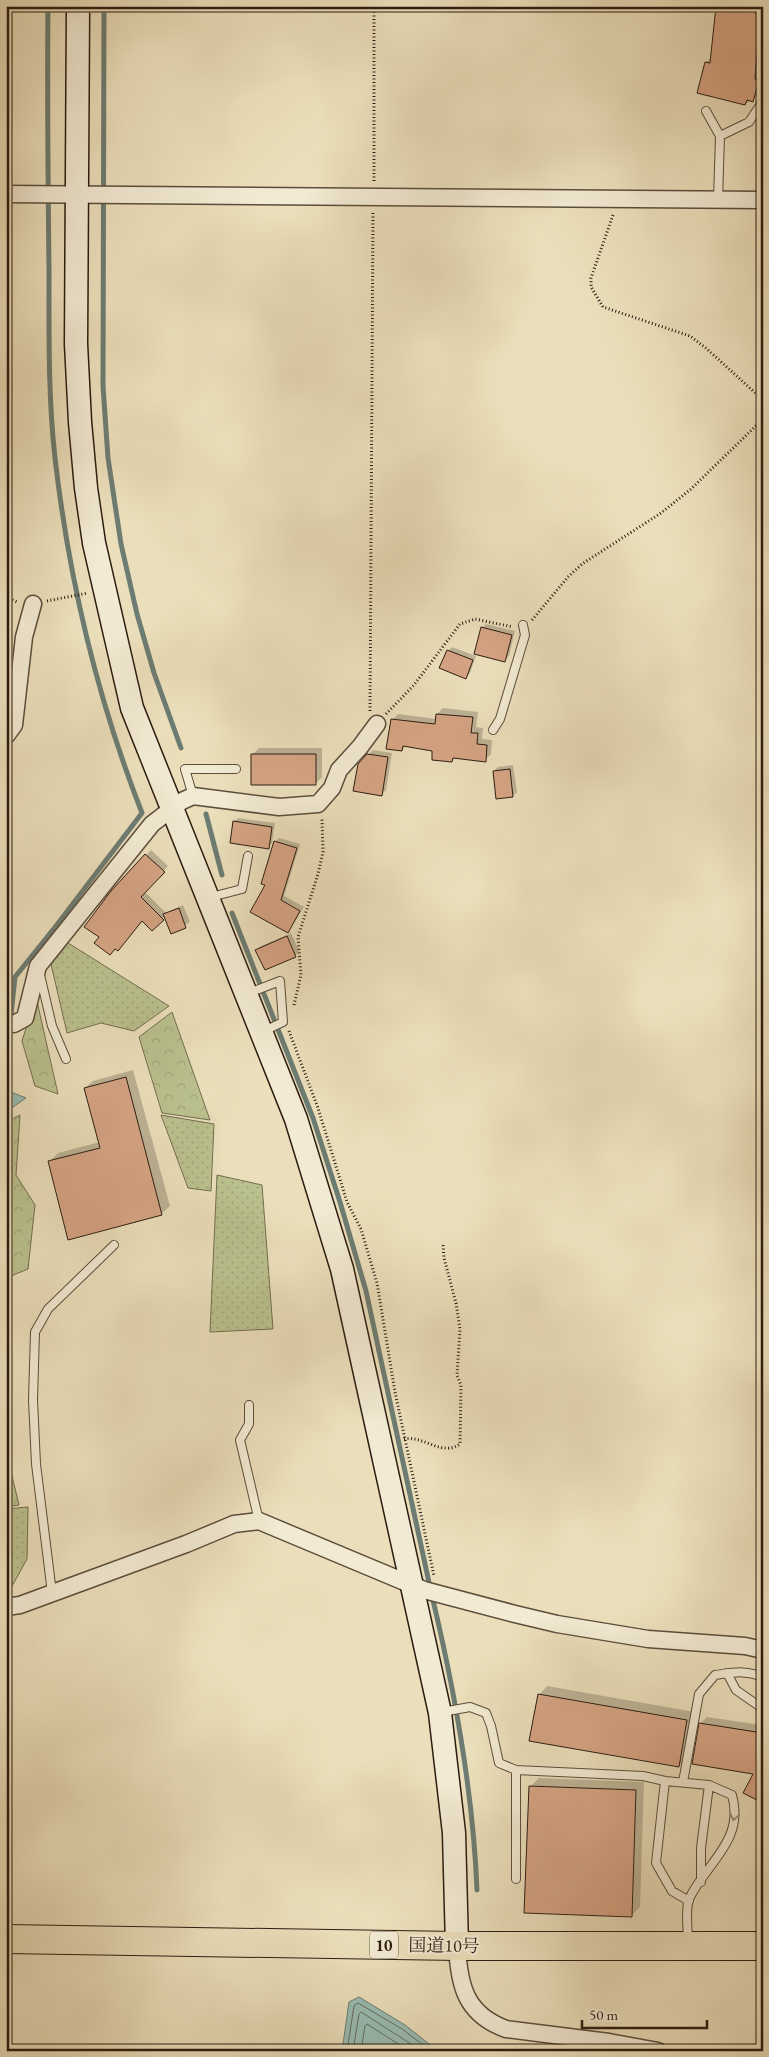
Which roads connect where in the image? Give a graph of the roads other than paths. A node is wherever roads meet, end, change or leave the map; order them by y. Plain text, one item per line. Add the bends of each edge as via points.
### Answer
1 (78, 6) edge
2 (763, 101) edge
3 (706, 111) dead end
4 (720, 136) junction
5 (6, 194) edge
6 (95, 196) junction
7 (718, 200) junction
8 (763, 200) edge
9 (33, 604) dead end
10 (523, 625) road end
11 (377, 724) road end
12 (493, 730) dead end
13 (6, 736) edge
14 (236, 769) dead end
15 (193, 796) junction
16 (171, 809) junction
17 (248, 856) dead end
18 (209, 898) junction
19 (38, 966) junction
20 (251, 993) junction
21 (6, 1024) edge
22 (274, 1027) junction
23 (66, 1059) dead end
24 (114, 1245) dead end
25 (249, 1405) dead end
26 (259, 1521) junction
27 (424, 1589) junction
28 (52, 1593) junction
29 (6, 1607) edge
30 (763, 1650) edge
31 (728, 1673) junction
32 (763, 1678) edge
33 (763, 1706) edge
34 (446, 1712) junction
35 (516, 1770) junction
36 (665, 1781) junction
37 (683, 1782) junction
38 (709, 1785) junction
39 (516, 1879) dead end
40 (701, 1882) junction
41 (688, 1900) junction
42 (6, 1939) edge
43 (457, 1946) junction
44 (688, 1946) junction
45 (763, 1946) edge
46 (636, 2048) edge
47 (658, 2051) edge

1 - 6 street
2 - 4 lane via 749,122
3 - 4 lane
4 - 7 lane
5 - 6 street
6 - 7 street
6 - 16 street via 76,344 88,506 104,592 132,708
7 - 8 street
9 - 13 street via 24,637 14,725
10 - 12 lane via 525,634 500,720
11 - 15 street via 339,770 332,788 318,804 279,807
14 - 15 lane via 185,769
15 - 16 street
16 - 18 street
16 - 19 street via 152,824
17 - 18 lane via 242,889
18 - 20 street
19 - 21 street via 25,1018
19 - 23 lane via 52,1026
20 - 22 street
20 - 22 lane via 280,980
22 - 27 street via 296,1119 342,1270
24 - 28 lane via 48,1309 35,1332 33,1400 36,1464
25 - 26 lane via 249,1424 240,1440
26 - 27 street
26 - 28 street via 234,1524
27 - 30 street via 567,1626 648,1639
27 - 34 street
28 - 29 street
31 - 32 lane via 757,1674
31 - 33 lane via 736,1690
31 - 37 lane via 715,1675 698,1694
34 - 35 lane via 470,1707 486,1713 499,1763
34 - 43 street
35 - 36 lane via 644,1776
35 - 39 lane
36 - 37 lane
36 - 41 lane via 656,1863 672,1891
37 - 38 lane
38 - 40 lane via 701,1848
38 -> 40 lane via 732,1795 737,1812 726,1846
40 - 41 lane
41 - 44 lane
42 - 43 highway, 国道10号 / 10
43 - 44 highway, 国道10号 / 10
43 - 46 street via 459,1978 466,1997 478,2013 494,2025
44 - 45 highway, 国道10号 / 10
46 - 47 street

